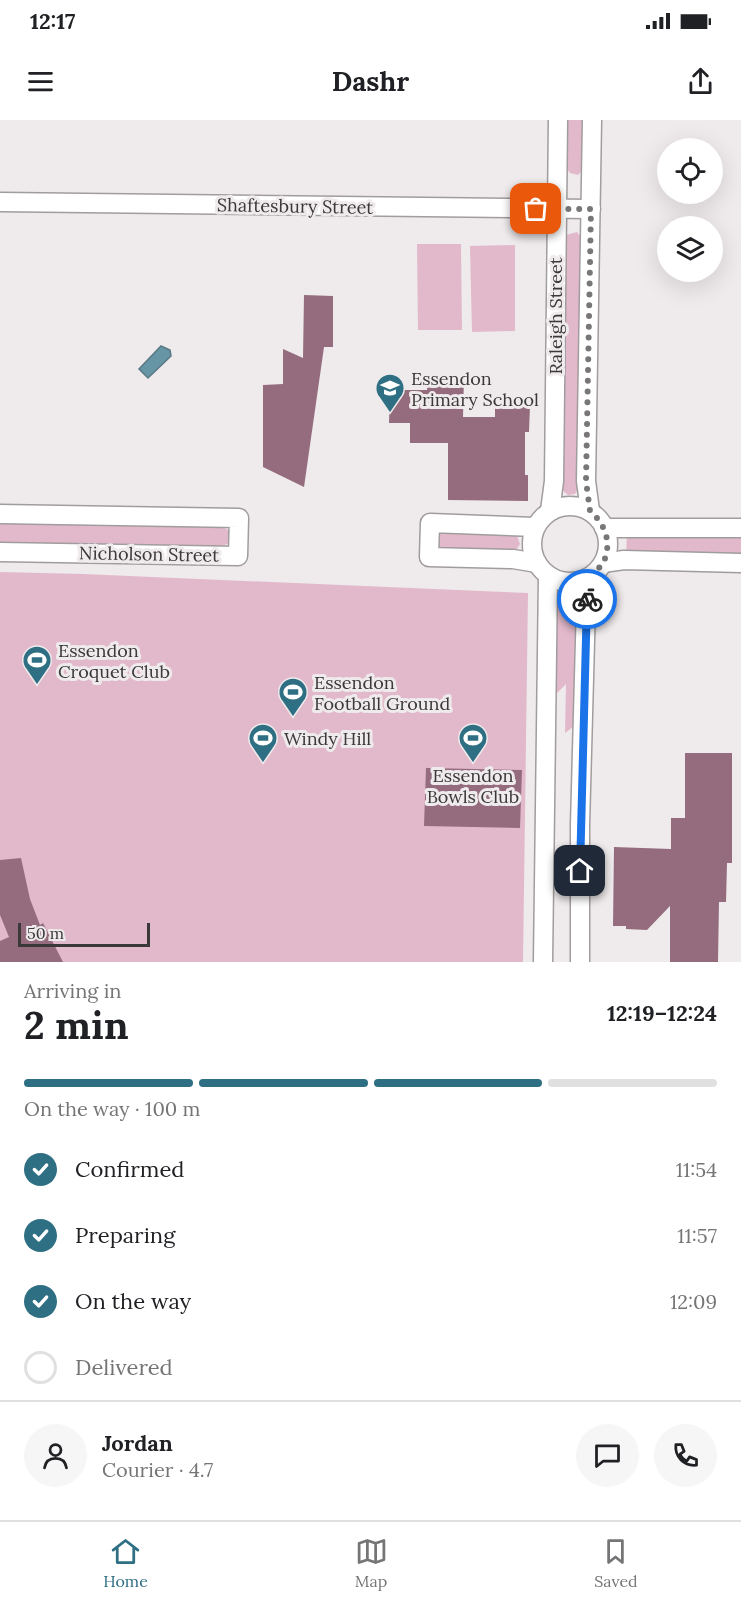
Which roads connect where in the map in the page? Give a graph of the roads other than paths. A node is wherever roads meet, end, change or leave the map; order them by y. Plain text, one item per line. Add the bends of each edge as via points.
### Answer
1 (558, 120) edge
2 (592, 120) edge
3 (0, 202) edge
4 (591, 209) junction
5 (556, 210) junction
6 (550, 511) junction
7 (590, 511) junction
8 (0, 514) edge
9 (535, 527) junction
10 (604, 528) junction
11 (741, 528) edge
12 (0, 552) edge
13 (741, 563) edge
14 (598, 568) junction
15 (542, 569) junction
16 (543, 962) edge
17 (580, 962) edge

1 - 5 street, Raleigh Street
2 - 4 street, Raleigh Street
3 - 5 street, Shaftesbury Street
4 - 5 street, Shaftesbury Street
4 - 7 street, Raleigh Street via 586,481
5 - 6 street, Raleigh Street via 554,481
6 - 7 street via 570,506
6 - 9 street
7 - 10 street
8 - 12 street, Nicholson Street via 239,518 238,556
9 - 15 street via 532,552
9 - 15 street via 430,523 429,557 513,559
10 - 11 street
10 - 14 street via 607,552
13 - 14 street via 624,560
14 - 15 street via 583,580 571,582 559,580
14 - 17 street via 586,604
15 - 16 street

